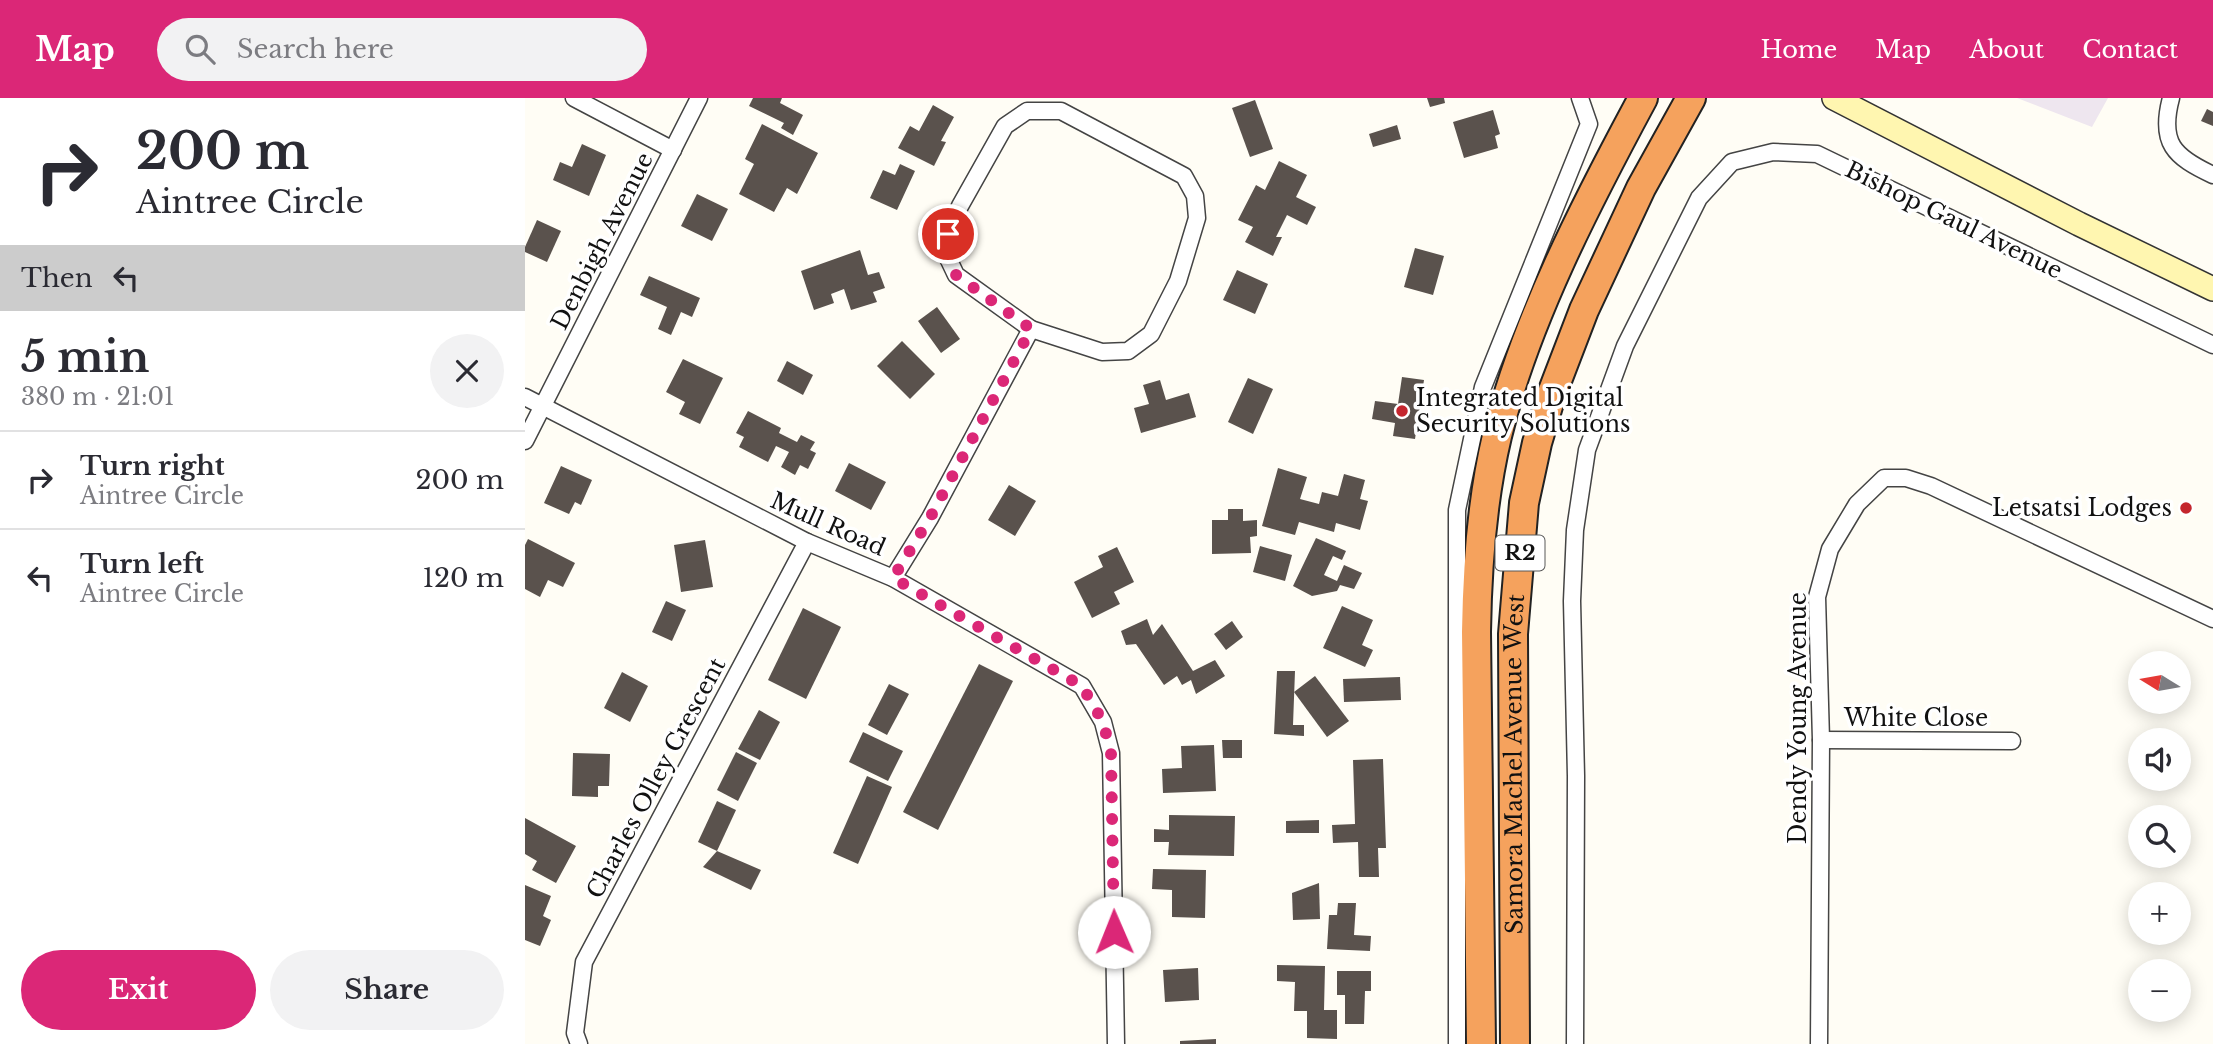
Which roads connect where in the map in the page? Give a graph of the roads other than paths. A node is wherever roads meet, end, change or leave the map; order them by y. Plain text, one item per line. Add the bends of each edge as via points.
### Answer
1 (574, 98) edge
2 (699, 98) edge
3 (1580, 98) edge
4 (1625, 98) edge
5 (1643, 98) edge
6 (1834, 98) edge
7 (2171, 98) edge
8 (1696, 101) edge
9 (1624, 133) junction
10 (673, 150) junction
11 (2213, 175) edge
12 (2213, 289) edge
13 (1031, 329) junction
14 (2213, 345) edge
15 (525, 397) edge
16 (543, 406) junction
17 (525, 441) edge
18 (807, 542) junction
19 (893, 578) junction
20 (2213, 619) edge
21 (1821, 740) junction
22 (2012, 741) dead end
23 (579, 1044) edge
24 (1116, 1044) edge
25 (1457, 1044) edge
26 (1481, 1044) edge
27 (1515, 1044) edge
28 (1575, 1044) edge
29 (1819, 1044) edge

1 - 10 street
2 - 10 street, Denbigh Avenue
3 - 25 street via 1589,124 1483,387 1457,510
4 - 9 highway
5 - 9 highway, Samora Machel Avenue West / R2
6 - 12 main road
7 - 11 street via 2168,139 2185,162
8 - 27 highway, Samora Machel Avenue West / R2 via 1641,188 1584,310 1551,396 1524,503 1513,634
9 - 26 highway, Samora Machel Avenue West / R2 via 1528,339 1489,476 1477,575 1476,632
10 - 16 street, Denbigh Avenue
13 - 13 street via 956,275 947,256 948,234 1005,125 1027,111 1061,111 1184,176 1195,196 1197,218 1178,281 1151,334 1128,351 1102,352
13 - 19 street
14 - 28 street, Bishop Gaul Avenue via 1817,154 1773,152 1732,162 1699,198 1625,346 1587,450 1572,601
15 - 16 street, Mull Road
16 - 17 street, Denbigh Avenue
16 - 18 street, Mull Road
18 - 19 street, Mull Road
18 - 23 street, Charles Olley Crescent via 584,962 575,1033
19 - 24 street, Mull Road via 1082,686 1103,722 1111,753
20 - 21 street, Dendy Young Avenue via 1931,486 1906,478 1884,478 1857,504 1830,548 1817,597
21 - 22 street, White Close
21 - 29 street, Dendy Young Avenue

